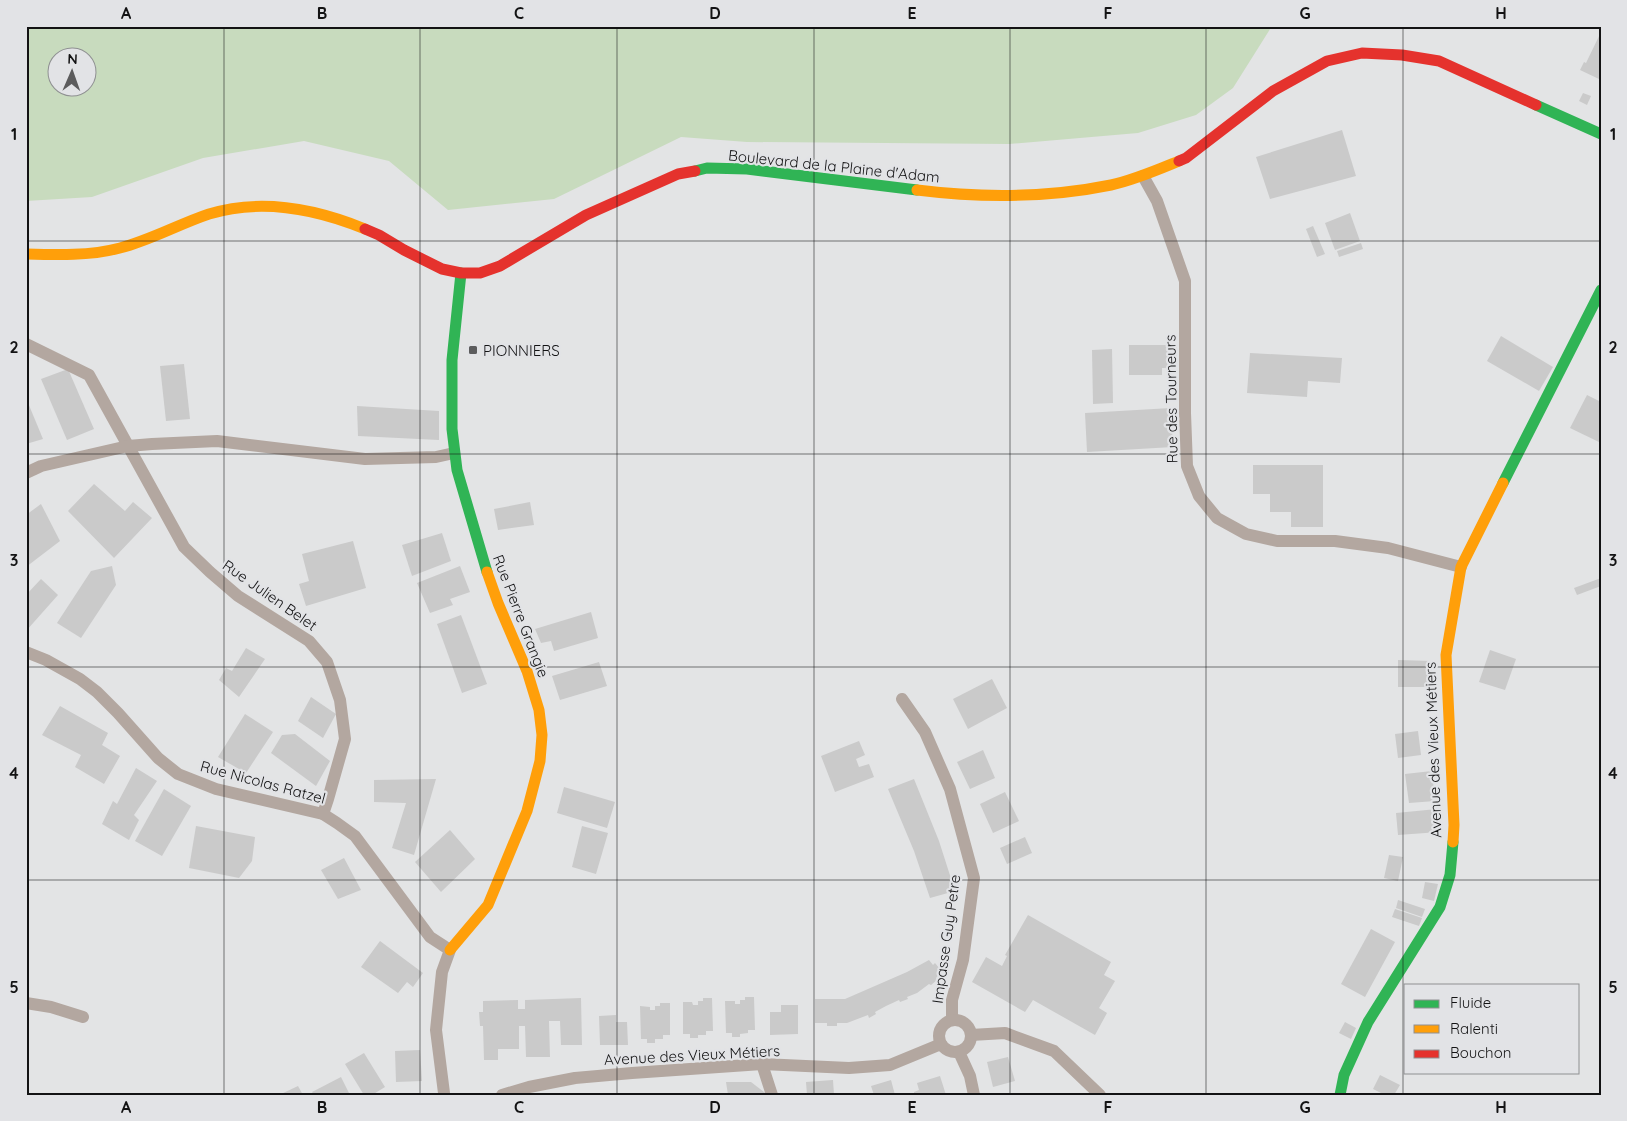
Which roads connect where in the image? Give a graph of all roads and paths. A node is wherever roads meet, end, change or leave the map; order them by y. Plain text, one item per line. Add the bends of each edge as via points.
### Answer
1 (1601, 134) edge
2 (1143, 176) junction
3 (26, 254) edge
4 (462, 273) junction
5 (1601, 290) edge
6 (26, 344) edge
7 (128, 446) junction
8 (454, 453) junction
9 (26, 473) edge
10 (1462, 567) junction
11 (26, 652) edge
12 (902, 699) dead end
13 (322, 814) junction
14 (450, 950) junction
15 (26, 1003) edge
16 (83, 1017) dead end
17 (952, 1020) junction
18 (971, 1035) junction
19 (941, 1044) junction
20 (959, 1052) junction
21 (762, 1064) junction
22 (446, 1094) edge
23 (502, 1095) edge
24 (772, 1095) edge
25 (974, 1095) edge
26 (1100, 1095) edge
27 (1340, 1095) edge

1 - 2 street, Boulevard de la Plaine d'Adam via 1439,62 1402,55 1362,53 1327,61 1273,91 1186,158
2 - 4 street, Boulevard de la Plaine d'Adam via 1111,185 1037,196 960,195 747,169 707,168 678,174 586,215 500,266 480,273
2 - 10 street, Rue des Tourneurs via 1157,201 1185,281 1187,466 1199,496 1217,518 1246,534 1277,541 1335,541 1388,548
3 - 4 street, Boulevard de la Plaine d'Adam via 78,255 120,248 210,214 263,206 338,218 379,235 442,269
4 - 8 street, Rue Pierre Grangie via 452,360
5 - 10 street, Avenue des Vieux Métiers
6 - 7 street, Rue Julien Belet via 89,375
7 - 8 street via 217,441 365,459 436,457
7 - 9 street via 41,466
7 - 13 street, Rue Julien Belet via 184,547 238,596 309,641 326,662 340,700 344,739
8 - 14 street, Rue Pierre Grangie via 483,560 527,671 539,710 542,735 536,778 508,859 488,905
10 - 27 street, Avenue des Vieux Métiers via 1446,655 1454,825 1450,875 1440,907 1368,1022 1344,1075
11 - 13 street, Rue Nicolas Ratzel via 80,679 97,692 158,758 178,774 216,789
12 - 17 street, Impasse Guy Petre via 925,732 950,789 974,878 962,960 952,1000
13 - 14 street, Rue Nicolas Ratzel via 355,836 430,937
14 - 22 street via 442,972 436,1030
15 - 16 street
17 - 18 street via 967,1025
17 - 19 street via 940,1030
18 - 20 street via 968,1046
18 - 26 street via 1005,1033 1054,1051
19 - 20 street via 948,1051
19 - 21 street, Avenue des Vieux Métiers via 890,1065 849,1068
20 - 25 street
21 - 23 street, Avenue des Vieux Métiers via 575,1078
21 - 24 street

